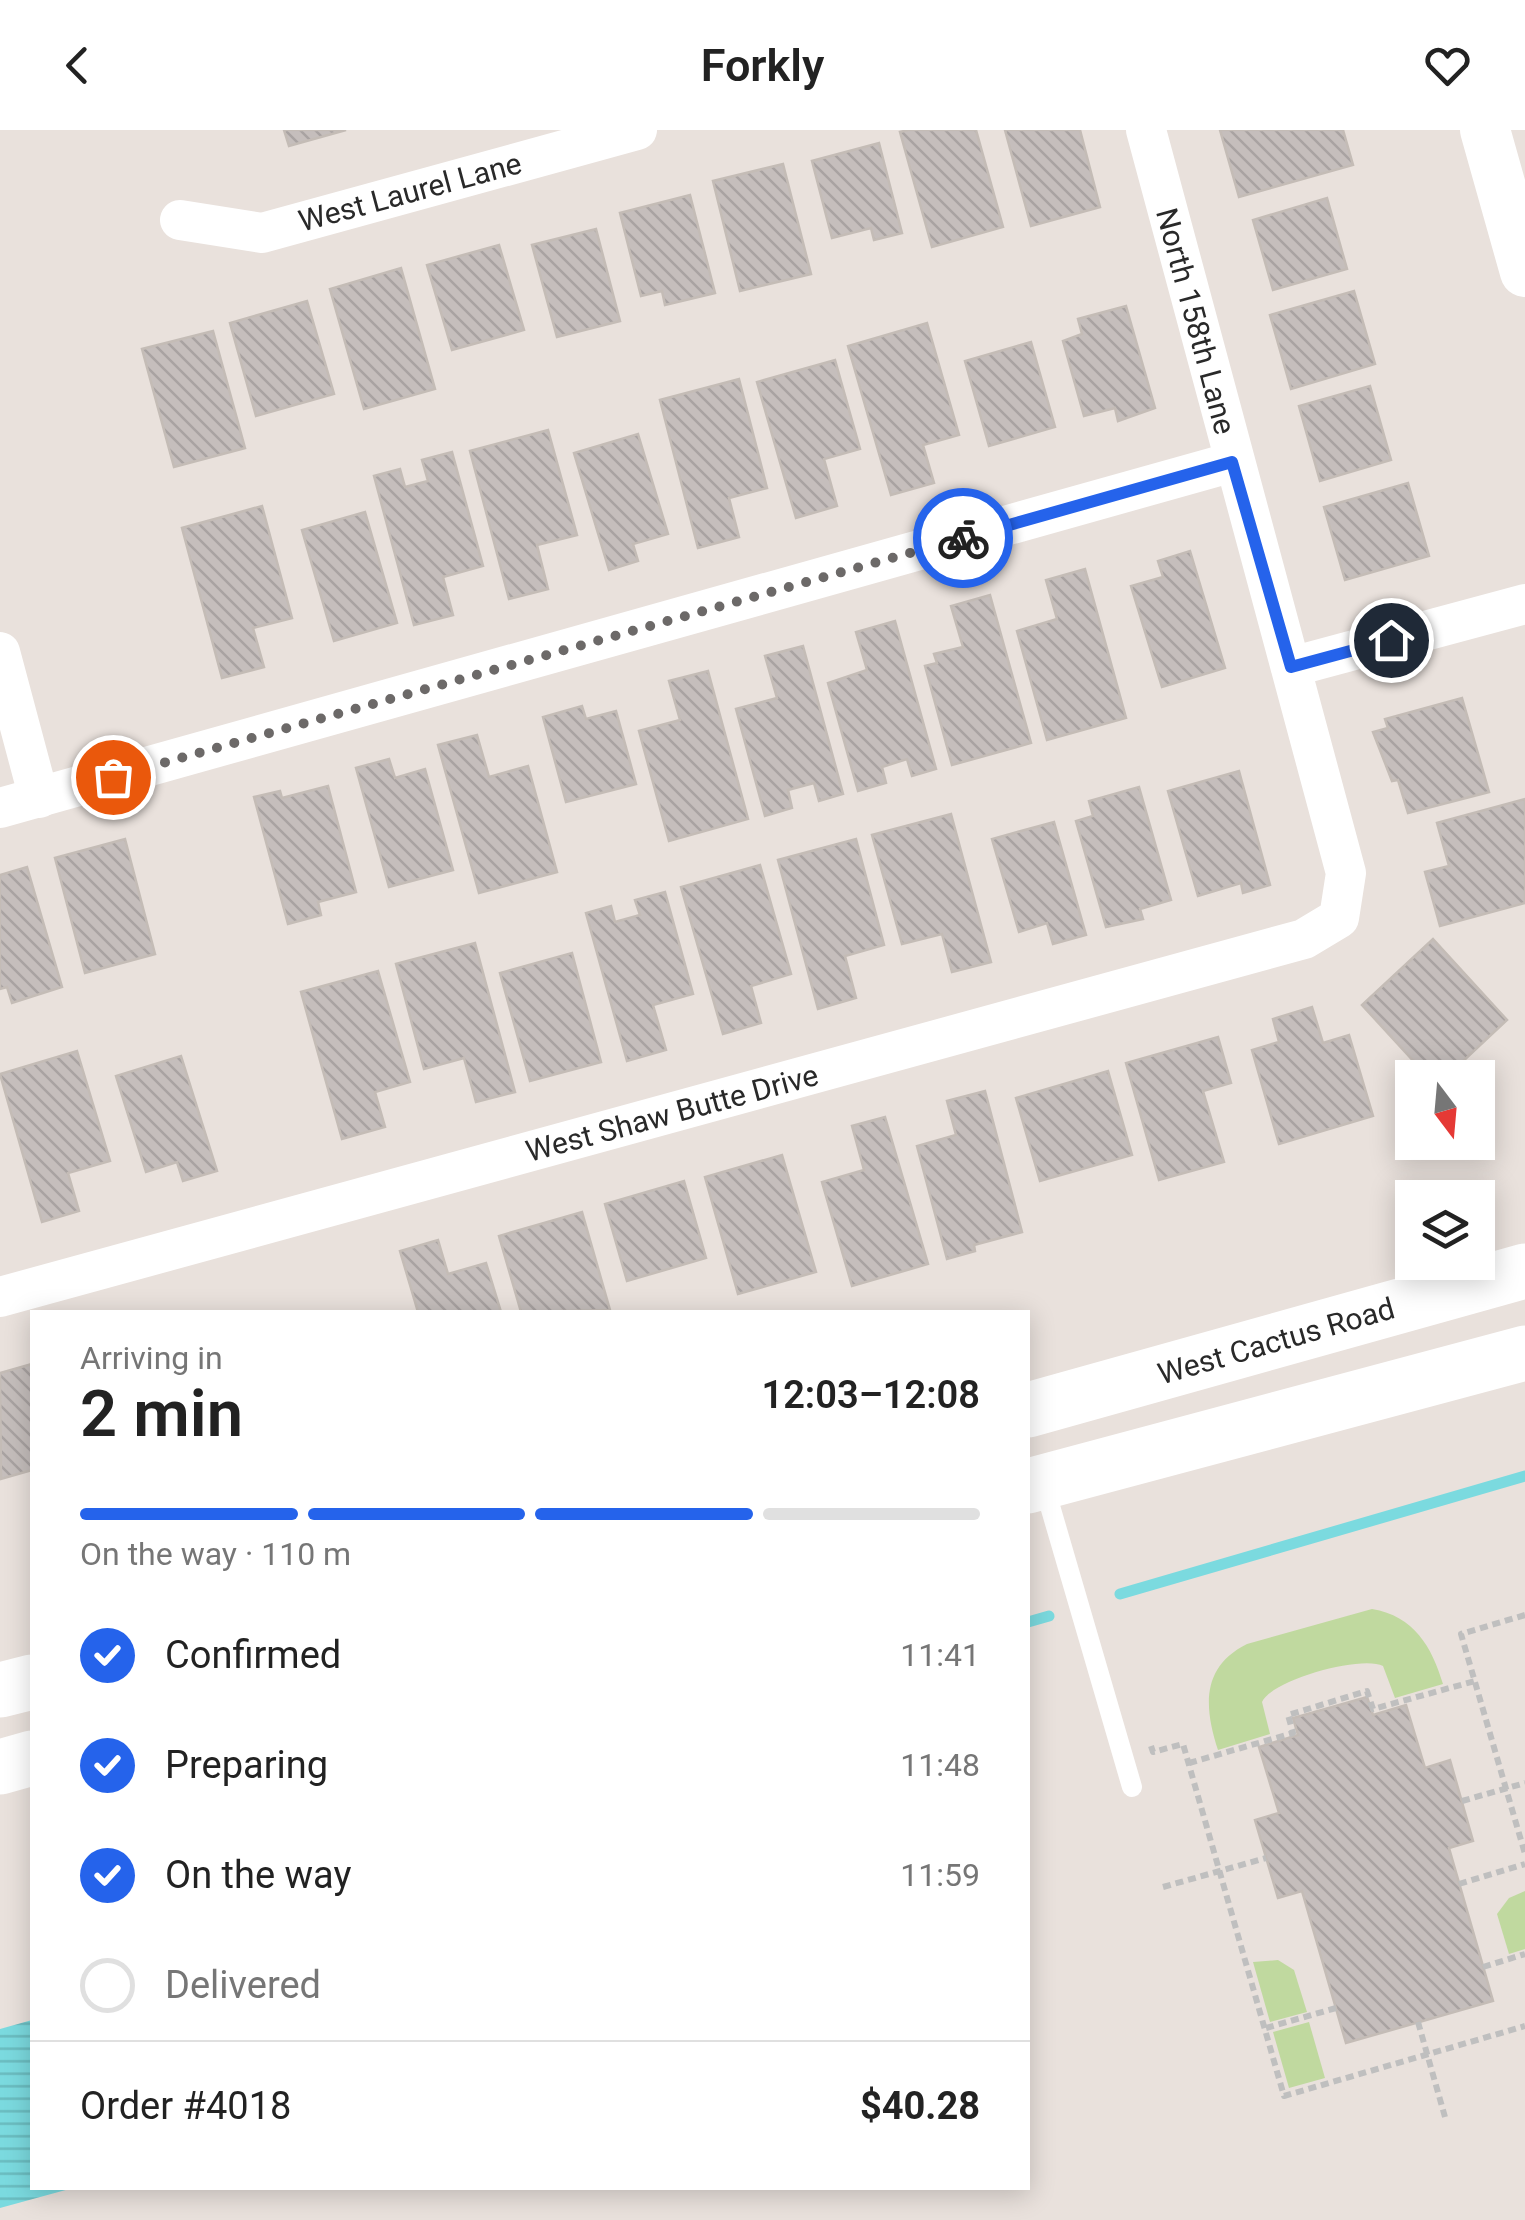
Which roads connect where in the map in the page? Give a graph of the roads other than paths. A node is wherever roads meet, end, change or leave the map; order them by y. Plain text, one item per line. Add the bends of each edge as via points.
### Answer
1 (637, 130) edge
2 (1146, 130) edge
3 (1485, 130) edge
4 (180, 220) dead end
5 (1525, 272) edge
6 (1232, 462) junction
7 (1525, 604) edge
8 (0, 652) edge
9 (1291, 667) junction
10 (39, 798) junction
11 (0, 808) edge
12 (1339, 918) joint
13 (1525, 1272) edge
14 (0, 1297) edge
15 (1525, 1353) edge
16 (1030, 1409) edge
17 (1035, 1484) edge
18 (30, 1682) edge
19 (0, 1690) edge
20 (30, 1759) edge
21 (0, 1767) edge
22 (1132, 1787) dead end

1 - 4 street, West Laurel Lane via 262,233
2 - 6 street, North 158th Lane
3 - 5 street
6 - 9 street, North 158th Lane
6 - 10 street
7 - 9 street
8 - 10 street
9 - 12 street, North 158th Lane via 1346,873
10 - 11 street
12 - 14 street, West Shaw Butte Drive via 1304,939
13 - 16 main road, West Cactus Road
15 - 17 main road
17 - 22 lane
18 - 19 main road
20 - 21 main road

